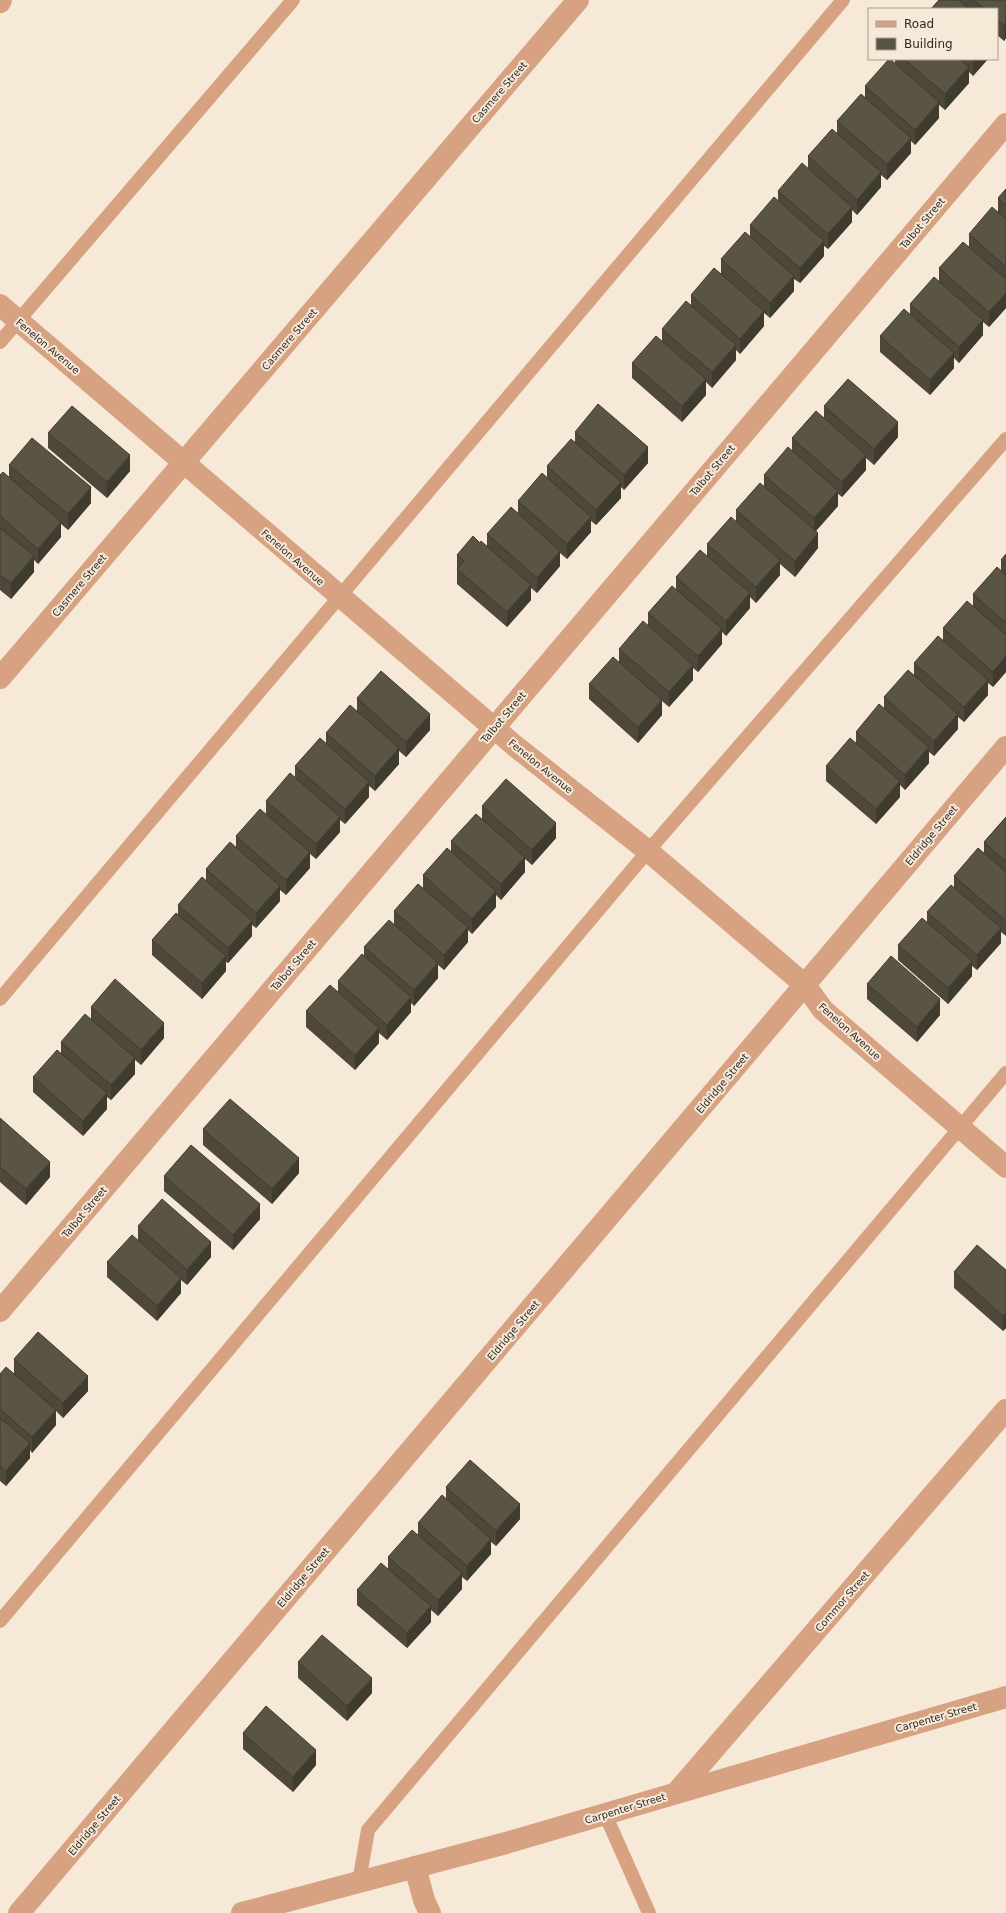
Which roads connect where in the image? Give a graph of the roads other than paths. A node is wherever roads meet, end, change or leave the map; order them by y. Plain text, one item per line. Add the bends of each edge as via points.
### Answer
1 (294, 0) edge
2 (578, 0) edge
3 (843, 0) edge
4 (1006, 124) edge
5 (0, 305) edge
6 (18, 320) junction
7 (0, 342) edge
8 (1006, 439) edge
9 (184, 462) junction
10 (340, 597) junction
11 (0, 678) edge
12 (494, 728) junction
13 (1006, 747) edge
14 (648, 851) junction
15 (805, 985) junction
16 (0, 999) edge
17 (1006, 1073) edge
18 (960, 1128) junction
19 (1006, 1167) edge
20 (0, 1311) edge
21 (1006, 1410) edge
22 (0, 1620) edge
23 (1006, 1697) edge
24 (678, 1792) junction
25 (605, 1814) junction
26 (414, 1868) junction
27 (359, 1882) junction
28 (19, 1913) edge
29 (242, 1913) edge
30 (430, 1913) edge
31 (649, 1913) edge

1 - 6 lane
2 - 9 street, Casmere Street
3 - 10 lane
4 - 12 street, Talbot Street
5 - 6 street, Fenelon Avenue
6 - 7 lane
6 - 9 street, Fenelon Avenue
8 - 14 lane
9 - 10 street, Fenelon Avenue
9 - 11 street, Casmere Street
10 - 12 street, Fenelon Avenue
10 - 16 lane
12 - 14 street, Fenelon Avenue
12 - 20 street, Talbot Street
13 - 15 street, Eldridge Street
14 - 15 street, Fenelon Avenue
14 - 22 lane
15 - 18 street, Fenelon Avenue via 823,1010
15 - 28 street, Eldridge Street
17 - 18 lane
18 - 19 street, Fenelon Avenue
18 - 27 lane via 368,1830
21 - 24 street, Commor Street
23 - 24 street, Carpenter Street
24 - 25 street, Carpenter Street
25 - 26 street, Carpenter Street
25 - 31 lane
26 - 27 street, Carpenter Street
26 - 30 street
27 - 29 street, Carpenter Street

